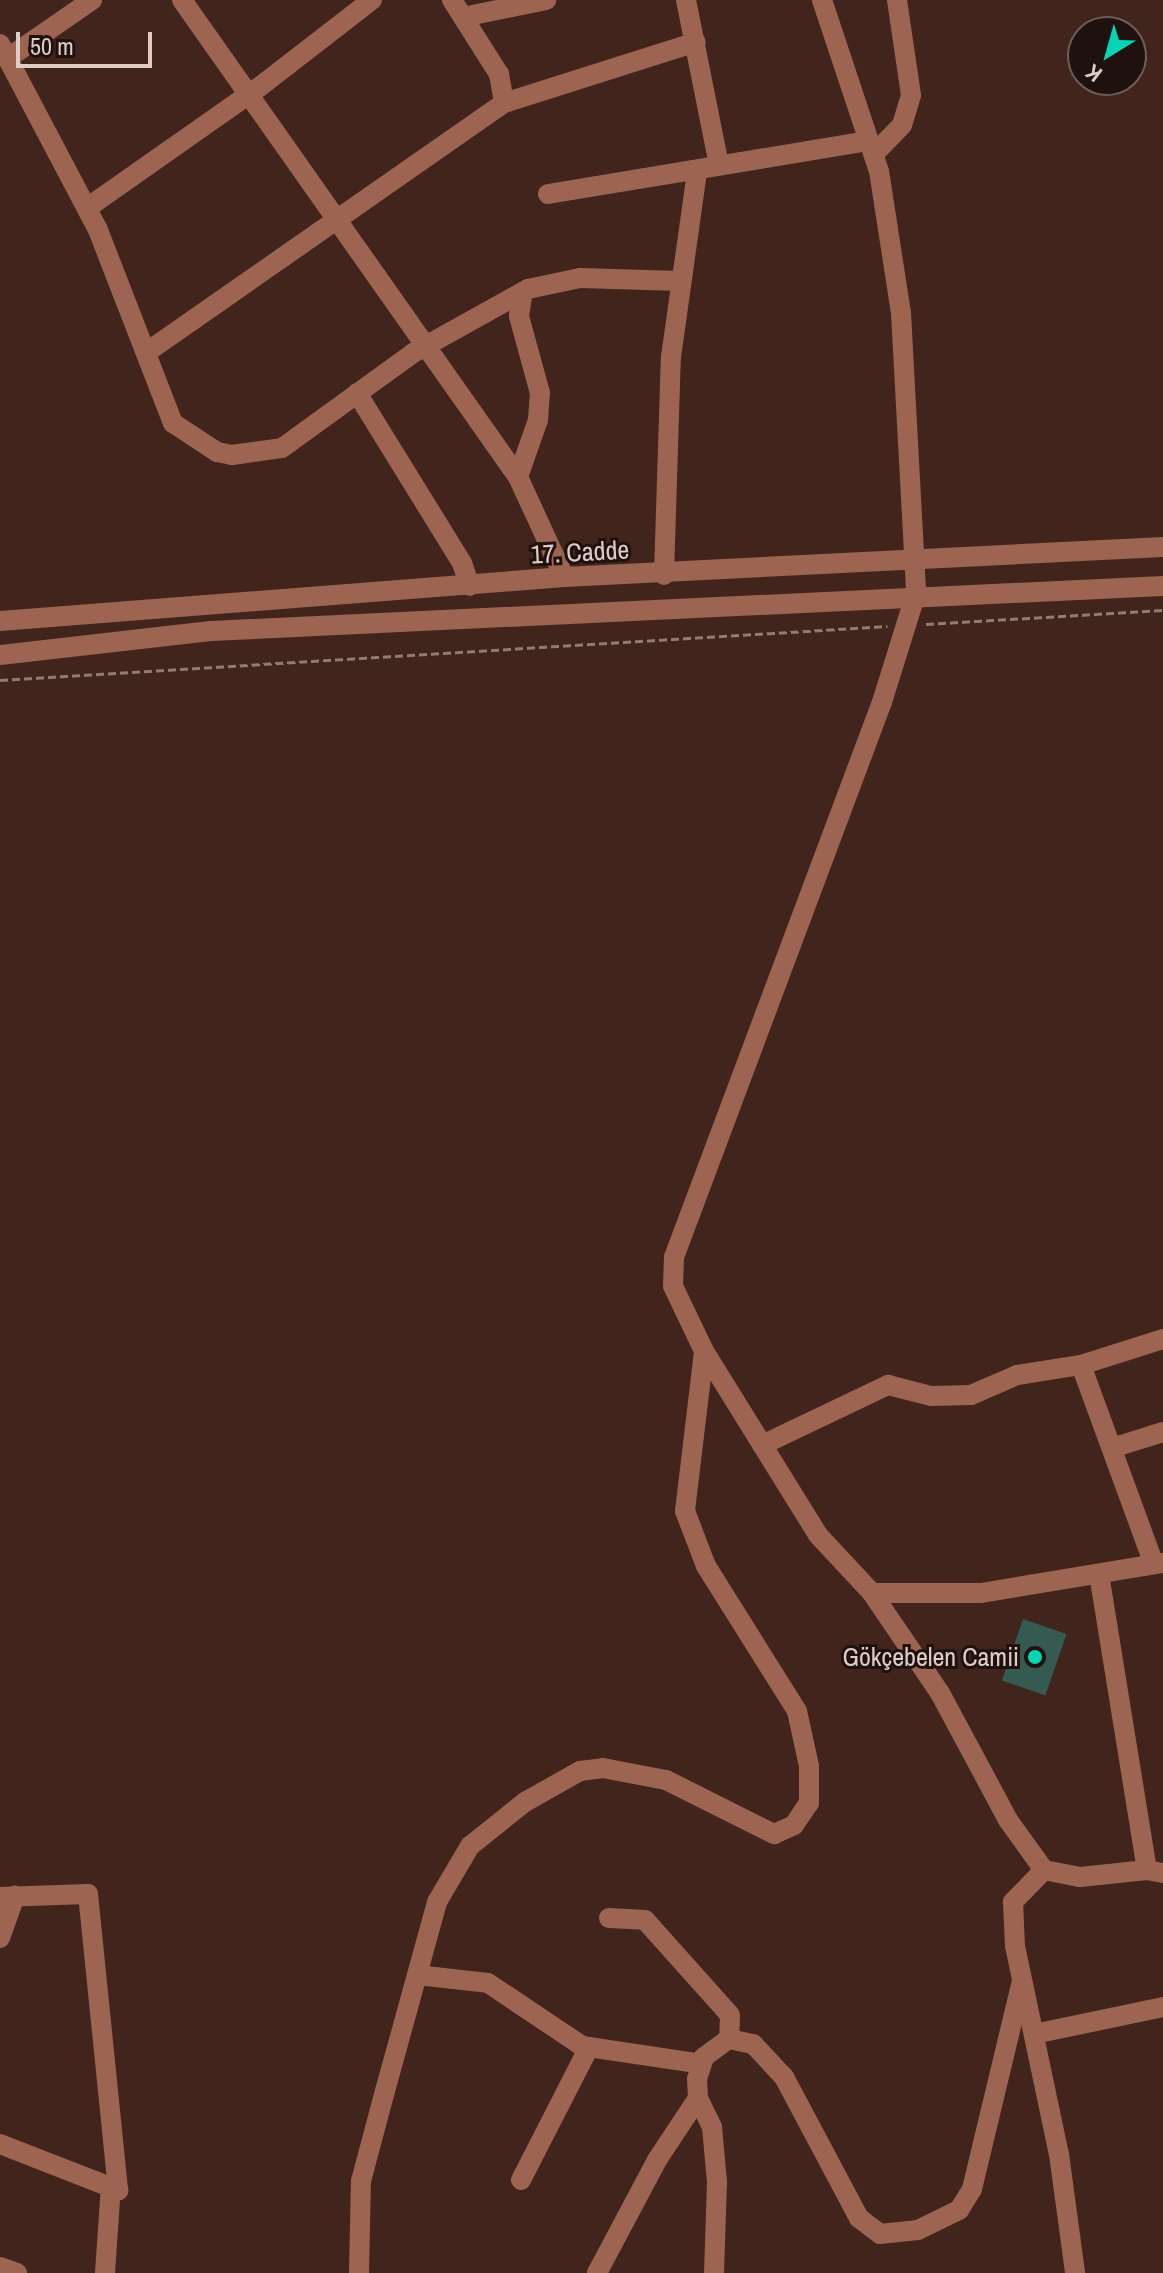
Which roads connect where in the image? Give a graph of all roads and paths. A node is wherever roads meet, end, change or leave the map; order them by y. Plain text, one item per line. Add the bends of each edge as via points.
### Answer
1 (92, 0) edge
2 (182, 0) edge
3 (372, 0) edge
4 (546, 0) edge
5 (686, 0) edge
6 (822, 0) edge
7 (897, 0) edge
8 (458, 8) edge
9 (696, 42) junction
10 (4, 51) edge
11 (251, 93) junction
12 (504, 103) junction
13 (872, 148) junction
14 (719, 165) junction
15 (697, 172) junction
16 (548, 194) dead end
17 (87, 208) junction
18 (337, 218) junction
19 (680, 281) junction
20 (523, 292) junction
21 (424, 347) junction
22 (147, 352) junction
23 (357, 393) junction
24 (518, 477) junction
25 (1163, 547) edge
26 (917, 559) junction
27 (664, 575) junction
28 (564, 577) junction
29 (470, 586) junction
30 (1163, 586) edge
31 (916, 593) junction
32 (1163, 610) edge
33 (0, 621) edge
34 (906, 625) junction
35 (0, 655) edge
36 (0, 680) edge
37 (1163, 1339) edge
38 (704, 1351) junction
39 (1081, 1365) junction
40 (1163, 1432) edge
41 (762, 1445) junction
42 (1112, 1448) junction
43 (1158, 1564) edge
44 (1099, 1574) junction
45 (872, 1593) junction
46 (1044, 1870) junction
47 (1155, 1871) edge
48 (7, 1896) edge
49 (609, 1918) dead end
50 (0, 1938) edge
51 (417, 1975) junction
52 (1022, 1981) junction
53 (1163, 2007) edge
54 (1034, 2034) junction
55 (729, 2039) junction
56 (589, 2047) junction
57 (702, 2064) junction
58 (698, 2098) junction
59 (0, 2144) edge
60 (521, 2180) dead end
61 (114, 2189) junction
62 (0, 2267) edge
63 (17, 2273) edge
64 (105, 2273) edge
65 (359, 2273) edge
66 (597, 2273) edge
67 (714, 2273) edge
68 (1075, 2273) edge

1 - 10 street
2 - 11 street
3 - 11 street
4 - 8 street
5 - 9 street
6 - 13 street
7 - 13 street via 911,95 902,125
8 - 12 street via 499,74
9 - 12 street
9 - 14 street
10 - 17 street
11 - 17 street
11 - 18 street
12 - 18 street
13 - 14 street
13 - 26 street via 901,313
14 - 15 street
15 - 16 street
15 - 19 street
17 - 22 street
18 - 21 street
18 - 22 street
19 - 20 street via 580,278
19 - 27 street via 671,357
20 - 21 street
20 - 24 street via 519,316 540,393 538,420
21 - 23 street
21 - 24 street
22 - 23 street via 173,423 203,444 232,455 282,448
23 - 29 street via 462,563
24 - 28 street
25 - 26 street, 17. Cadde
26 - 27 street, 17. Cadde
26 - 31 street
27 - 28 street, 17. Cadde
28 - 29 street, 17. Cadde
29 - 33 street, 17. Cadde via 200,602
30 - 31 street
31 - 34 street
31 - 35 street via 211,631
32 - 34 path
34 - 36 path
34 - 38 street via 674,1257 673,1286
37 - 39 street
38 - 41 street
38 - 51 street via 685,1511 706,1566 797,1711 809,1766 809,1803 794,1825 774,1834 666,1780 603,1768 580,1771 525,1802 470,1846 437,1902
39 - 41 street via 1017,1375 971,1395 931,1396 888,1385
39 - 42 street
40 - 42 street
41 - 45 street via 818,1535
42 - 43 street
43 - 44 street
44 - 45 street via 981,1593
44 - 47 street
45 - 46 street via 940,1693 1008,1820
46 - 47 street via 1080,1877
46 - 52 street via 1013,1902
48 - 50 street
48 - 61 street via 88,1894
49 - 55 street via 645,1920 730,2015
51 - 56 street via 488,1983
51 - 65 street via 361,2181
52 - 54 street
52 - 55 street via 972,2189 959,2210 918,2230 880,2234 859,2218 784,2077 753,2044
53 - 54 street
54 - 68 street via 1059,2154
55 - 57 street
56 - 57 street
56 - 60 street
57 - 58 street
58 - 66 street via 657,2160
58 - 67 street via 712,2127 716,2168
59 - 61 street
61 - 64 street
62 - 63 street

